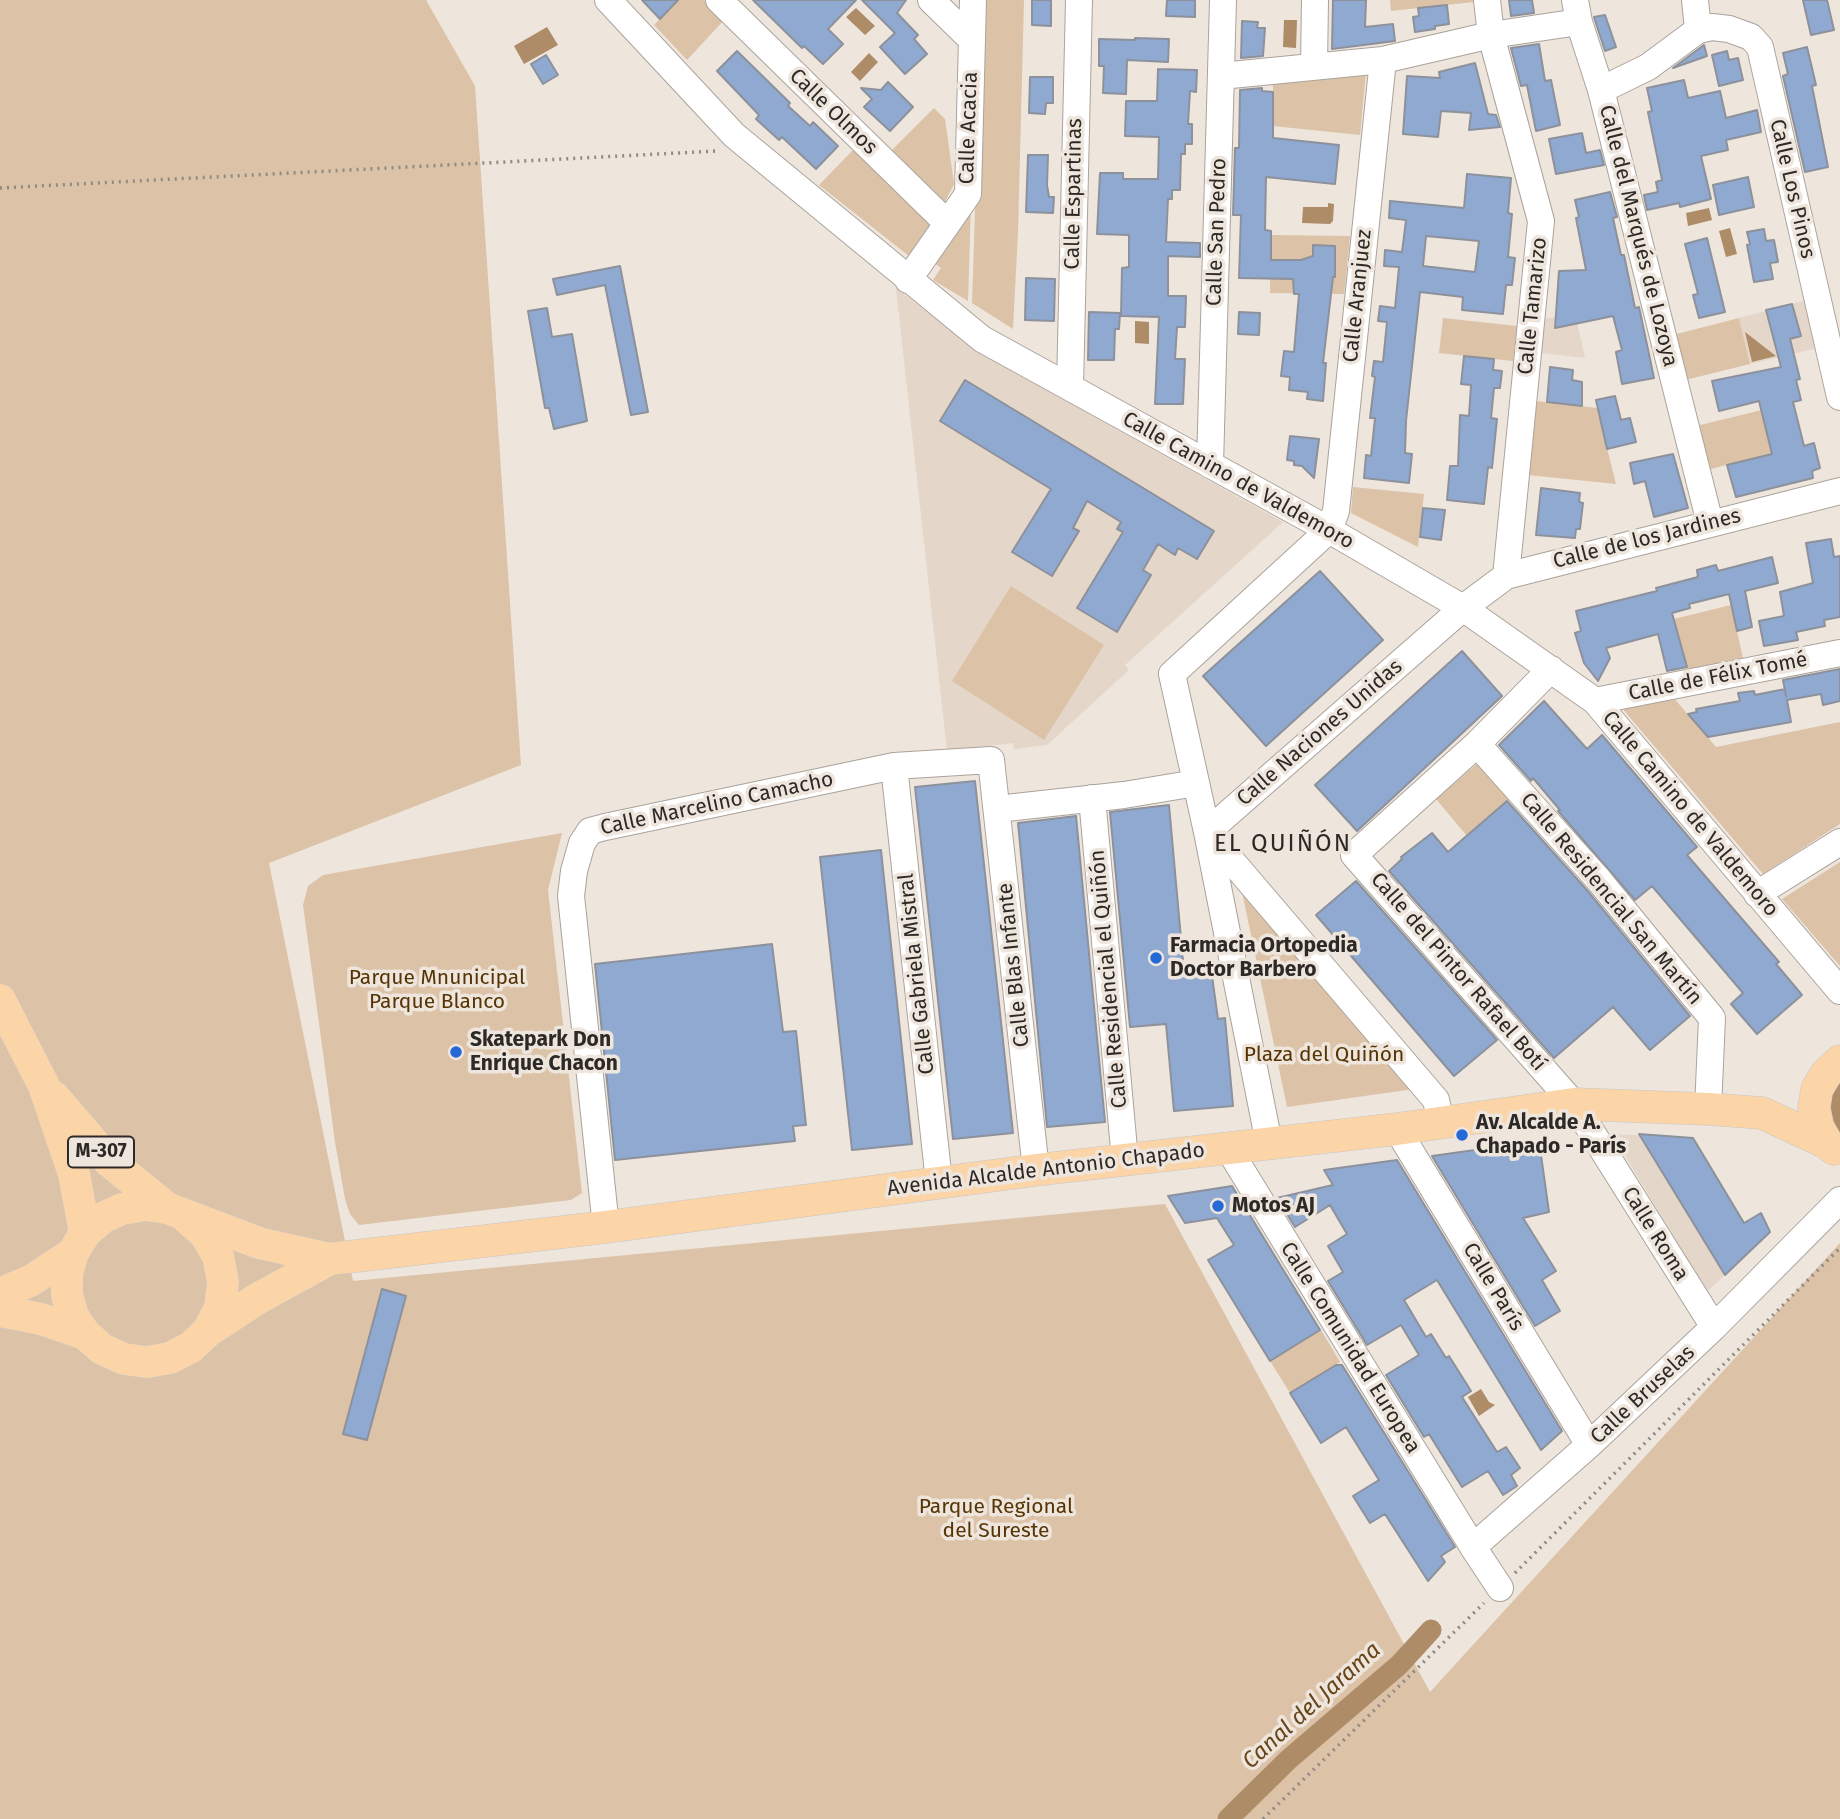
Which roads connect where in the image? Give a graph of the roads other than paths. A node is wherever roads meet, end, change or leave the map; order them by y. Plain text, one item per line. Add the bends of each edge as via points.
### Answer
1 (608, 0) edge
2 (719, 0) edge
3 (930, 0) edge
4 (973, 0) edge
5 (1079, 0) edge
6 (1223, 0) edge
7 (1315, 0) edge
8 (1487, 0) edge
9 (1695, 0) edge
10 (1577, 11) edge
11 (1698, 30) junction
12 (1491, 35) junction
13 (972, 40) junction
14 (1382, 60) junction
15 (1314, 66) junction
16 (1221, 76) junction
17 (1601, 90) junction
18 (947, 223) junction
19 (908, 280) junction
20 (1070, 387) junction
21 (1840, 397) edge
22 (1210, 465) junction
23 (1840, 491) edge
24 (1710, 523) junction
25 (1329, 530) junction
26 (1506, 576) junction
27 (1463, 608) junction
28 (1840, 653) edge
29 (1551, 668) junction
30 (1595, 701) junction
31 (1477, 744) junction
32 (992, 760) joint
33 (894, 766) junction
34 (1196, 783) junction
35 (1092, 798) junction
36 (997, 809) junction
37 (1207, 832) junction
38 (1840, 842) edge
39 (1757, 894) junction
40 (1840, 991) edge
41 (0, 1000) edge
42 (1839, 1061) edge
43 (44, 1086) junction
44 (1817, 1089) junction
45 (1574, 1104) junction
46 (1708, 1109) junction
47 (1762, 1114) junction
48 (1441, 1122) junction
49 (1397, 1129) junction
50 (1269, 1143) junction
51 (1228, 1148) junction
52 (1834, 1149) edge
53 (1125, 1160) junction
54 (1036, 1170) junction
55 (939, 1182) junction
56 (1840, 1199) edge
57 (176, 1213) junction
58 (606, 1227) junction
59 (79, 1243) junction
60 (330, 1259) junction
61 (0, 1293) edge
62 (0, 1311) edge
63 (1714, 1327) junction
64 (208, 1331) junction
65 (85, 1334) junction
66 (1589, 1445) junction
67 (1473, 1547) junction
68 (1500, 1588) road end

1 - 19 street, Calle Camino de Valdemoro via 734,135
2 - 18 street, Calle Olmos
3 - 13 street
4 - 13 street, Calle Acacia
5 - 20 street, Calle Espartinas
6 - 16 street, Calle San Pedro
7 - 15 street
8 - 12 street, Calle Tamarizo
9 - 11 street
10 - 12 street
10 - 17 street
11 - 17 street, Calle del Marqués de Lozoya via 1648,67
11 - 21 street, Calle Los Pinos via 1729,29 1751,37 1760,47
12 - 14 street
12 - 26 street, Calle Tamarizo via 1541,221
13 - 18 street, Calle Acacia via 968,194
14 - 15 street
14 - 25 street, Calle Aranjuez via 1336,511
15 - 16 street
16 - 22 street, Calle San Pedro
17 - 24 street, Calle del Marqués de Lozoya
18 - 19 street, Calle Acacia
19 - 20 street, Calle Camino de Valdemoro via 982,339
20 - 22 street, Calle Camino de Valdemoro
22 - 25 street, Calle Camino de Valdemoro
23 - 24 street, Calle de los Jardines
24 - 26 street, Calle de los Jardines
25 - 27 street, Calle Camino de Valdemoro
25 - 34 street via 1172,674
26 - 27 street, Calle de los Jardines
27 - 29 street, Calle Camino de Valdemoro
27 - 37 street, Calle Naciones Unidas
28 - 30 street, Calle de Félix Tomé
29 - 30 street, Calle Camino de Valdemoro
29 - 31 street, Calle del Pintor Rafael Botí
30 - 39 street, Calle Camino de Valdemoro
31 - 45 street, Calle del Pintor Rafael Botí via 1354,855
31 - 46 street, Calle Residencial San Martín via 1598,878 1712,1018
32 - 33 street, Calle Marcelino Camacho
32 - 36 street, Calle Blas Infante
33 - 55 street, Calle Gabriela Mistral
33 - 58 street, Calle Marcelino Camacho via 605,827 590,831 582,843 570,896
34 - 35 street
34 - 37 street
35 - 36 street
35 - 53 street, Calle Residencial el Quiñón
36 - 54 street, Calle Blas Infante
37 - 48 street via 1436,1100
37 - 50 street
38 - 39 street
39 - 40 street, Calle Camino de Valdemoro
41 - 43 main road, M-307
42 - 44 main road
43 - 57 main road, M-307 via 109,1161
43 - 59 main road, M-307 via 74,1174
44 - 47 main road, Avenida Alcalde Antonio Chapado
44 - 52 main road via 1818,1127
45 - 46 main road, Avenida Alcalde Antonio Chapado
45 - 48 main road, Avenida Alcalde Antonio Chapado
45 - 63 street, Calle Roma
46 - 47 main road, Avenida Alcalde Antonio Chapado
47 - 52 main road, Avenida Alcalde Antonio Chapado
48 - 49 main road, Avenida Alcalde Antonio Chapado
49 - 50 main road, Avenida Alcalde Antonio Chapado
49 - 66 street, Calle París
50 - 51 main road, Avenida Alcalde Antonio Chapado
51 - 53 main road, Avenida Alcalde Antonio Chapado
51 - 67 street, Calle Comunidad Europea
53 - 54 main road, Avenida Alcalde Antonio Chapado
54 - 55 main road, Avenida Alcalde Antonio Chapado
55 - 58 main road, Avenida Alcalde Antonio Chapado
56 - 63 street, Calle Bruselas
57 - 59 main road via 145,1205 122,1209 102,1218
57 - 60 main road via 259,1242
57 - 64 main road, M-307 via 205,1234 218,1256 223,1282 220,1307
58 - 60 main road, Avenida Alcalde Antonio Chapado
59 - 61 main road via 33,1280
59 - 65 main road, M-307 via 67,1274 68,1295 73,1316
60 - 64 main road
62 - 65 main road, M-307
63 - 66 street, Calle Bruselas
64 - 65 main road, M-307 via 170,1358 147,1362 124,1359
66 - 67 street, Calle Bruselas
67 - 68 street

